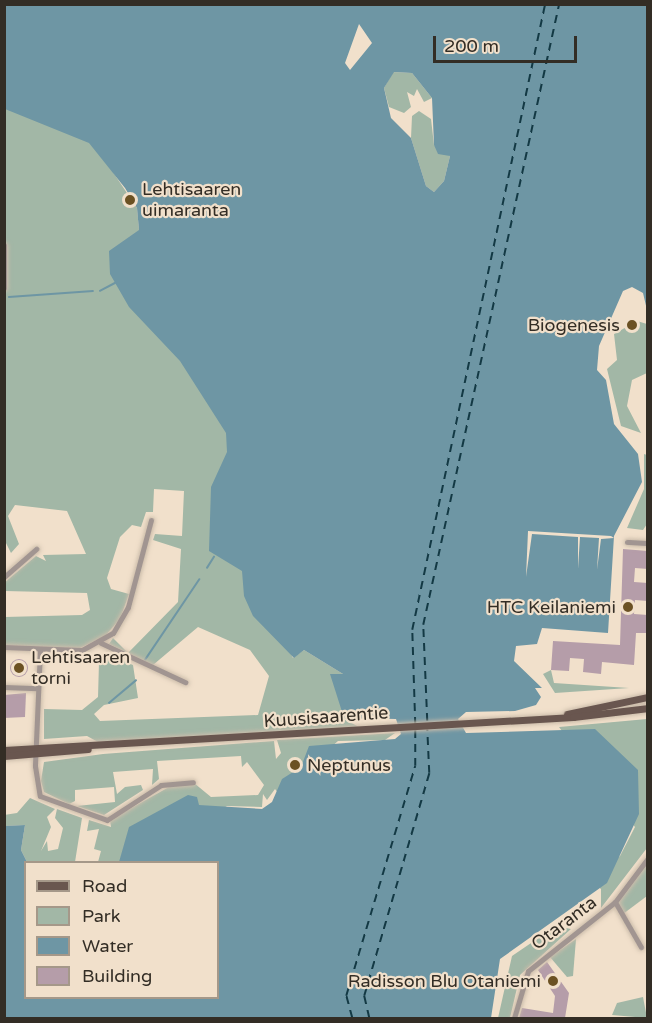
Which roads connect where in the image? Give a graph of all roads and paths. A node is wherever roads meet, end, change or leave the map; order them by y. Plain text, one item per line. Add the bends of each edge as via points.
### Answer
1 (4, 245) edge
2 (4, 288) edge
3 (151, 520) dead end
4 (627, 542) dead end
5 (648, 543) edge
6 (36, 549) dead end
7 (4, 577) edge
8 (101, 643) junction
9 (4, 647) edge
10 (40, 650) junction
11 (185, 682) dead end
12 (4, 687) edge
13 (38, 688) junction
14 (648, 697) edge
15 (648, 708) edge
16 (561, 716) junction
17 (4, 750) edge
18 (36, 752) junction
19 (4, 756) edge
20 (193, 782) dead end
21 (648, 858) edge
22 (615, 902) junction
23 (641, 947) dead end
24 (514, 1018) edge

1 - 2 street
3 - 8 street via 124,617
4 - 5 street
6 - 7 street
8 - 10 street via 77,651
8 - 11 street
9 - 10 street
10 - 13 street
12 - 13 street
13 - 18 street
14 - 16 main road, Kuusisaarentie
15 - 16 main road, Kuusisaarentie
16 - 18 main road, Kuusisaarentie
17 - 18 main road, Kuusisaarentie
18 - 19 main road, Kuusisaarentie
18 - 20 street via 40,796 103,819 160,785
21 - 22 street, Otaranta
22 - 23 street
22 - 24 street, Otaranta via 532,966 520,984

